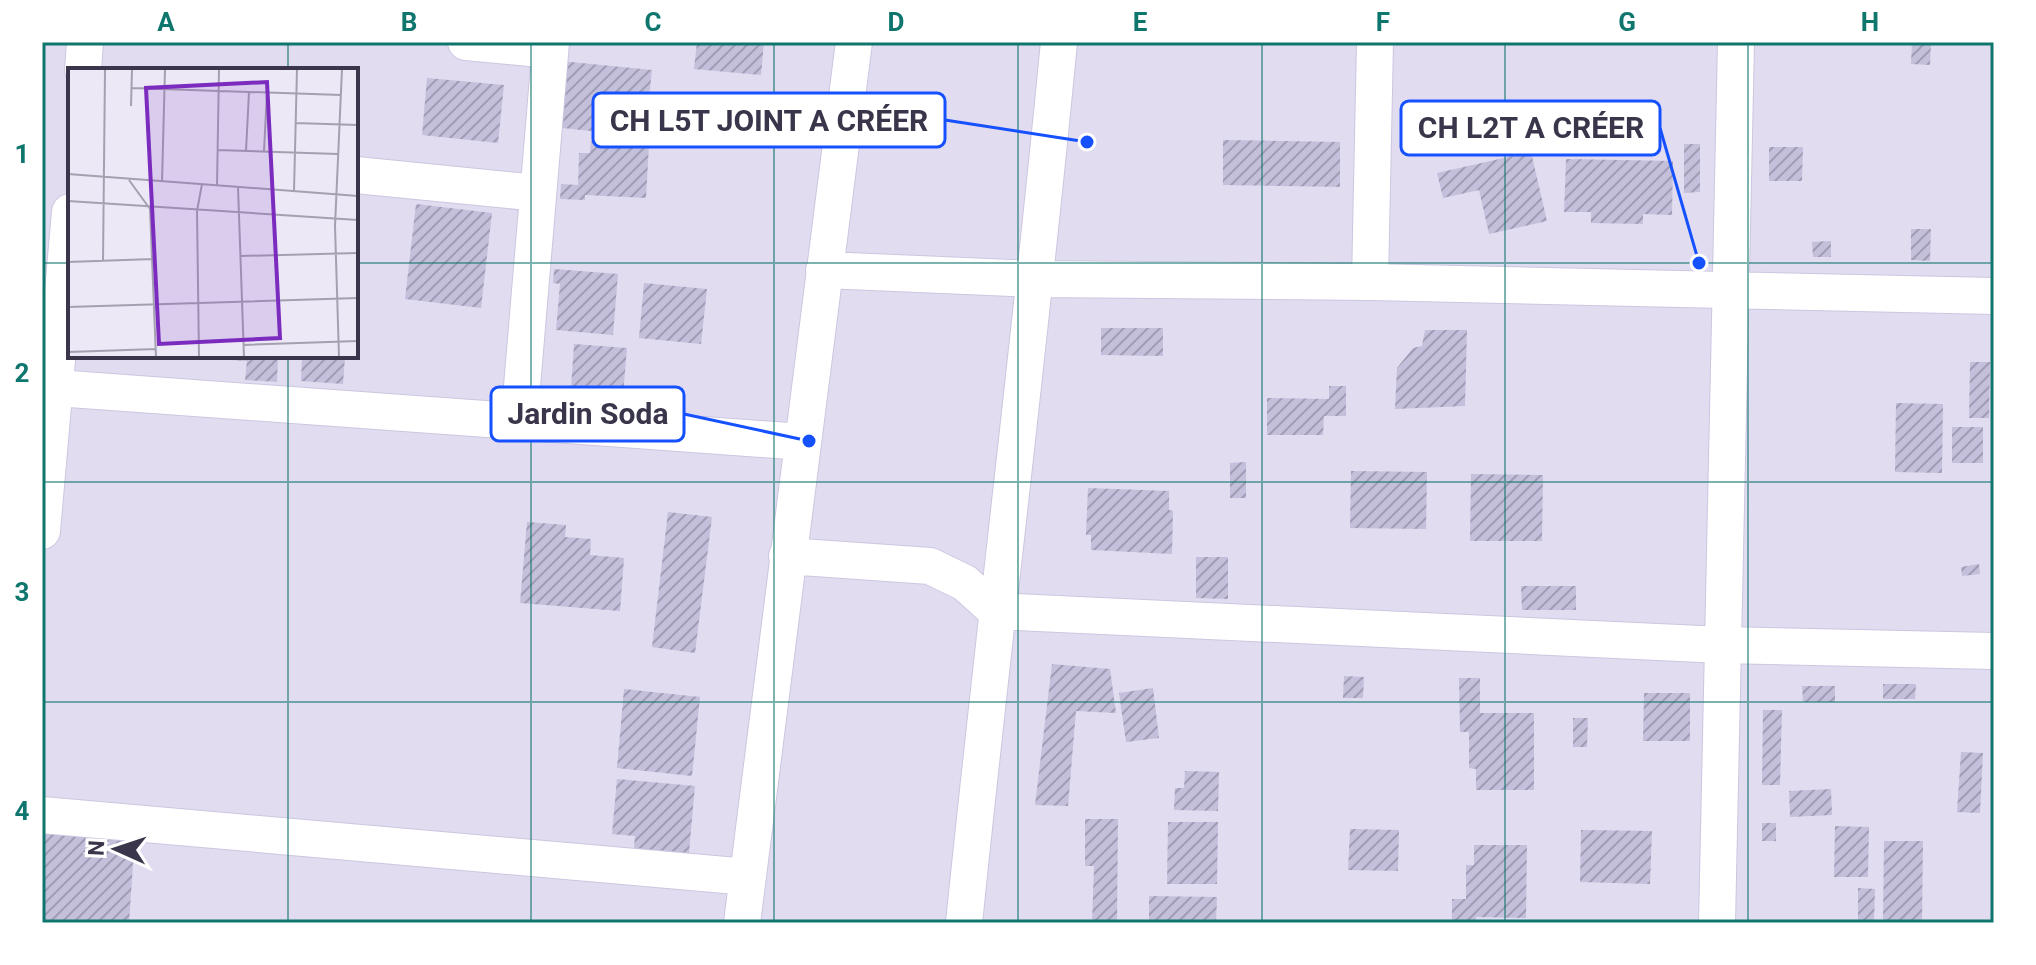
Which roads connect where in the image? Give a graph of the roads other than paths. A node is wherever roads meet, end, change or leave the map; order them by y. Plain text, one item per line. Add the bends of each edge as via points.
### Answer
1 (85, 42) edge
2 (466, 42) edge
3 (854, 42) edge
4 (1059, 42) edge
5 (1375, 42) edge
6 (1736, 42) edge
7 (551, 46) edge
8 (83, 68) edge
9 (358, 175) edge
10 (538, 193) junction
11 (68, 228) edge
12 (824, 270) junction
13 (1037, 279) junction
14 (1370, 282) junction
15 (1730, 290) junction
16 (1994, 296) edge
17 (48, 388) edge
18 (519, 422) junction
19 (803, 442) junction
20 (42, 531) edge
21 (787, 556) junction
22 (996, 611) junction
23 (1722, 645) junction
24 (1994, 651) edge
25 (42, 815) edge
26 (748, 877) junction
27 (742, 923) edge
28 (964, 923) edge
29 (1717, 923) edge

1 - 8 street
2 - 7 street
3 - 12 street
4 - 13 street
5 - 14 street
6 - 15 street
7 - 10 street
9 - 10 street
10 - 18 street
11 - 17 street
12 - 13 street
12 - 19 street
13 - 14 street
13 - 22 street
14 - 15 street
15 - 16 street
15 - 23 street
17 - 18 street
17 - 20 street
18 - 19 street
19 - 21 street
21 - 22 street via 930,566 965,583
21 - 26 street
22 - 23 street
22 - 28 street
23 - 24 street
23 - 29 street
25 - 26 street
26 - 27 street

